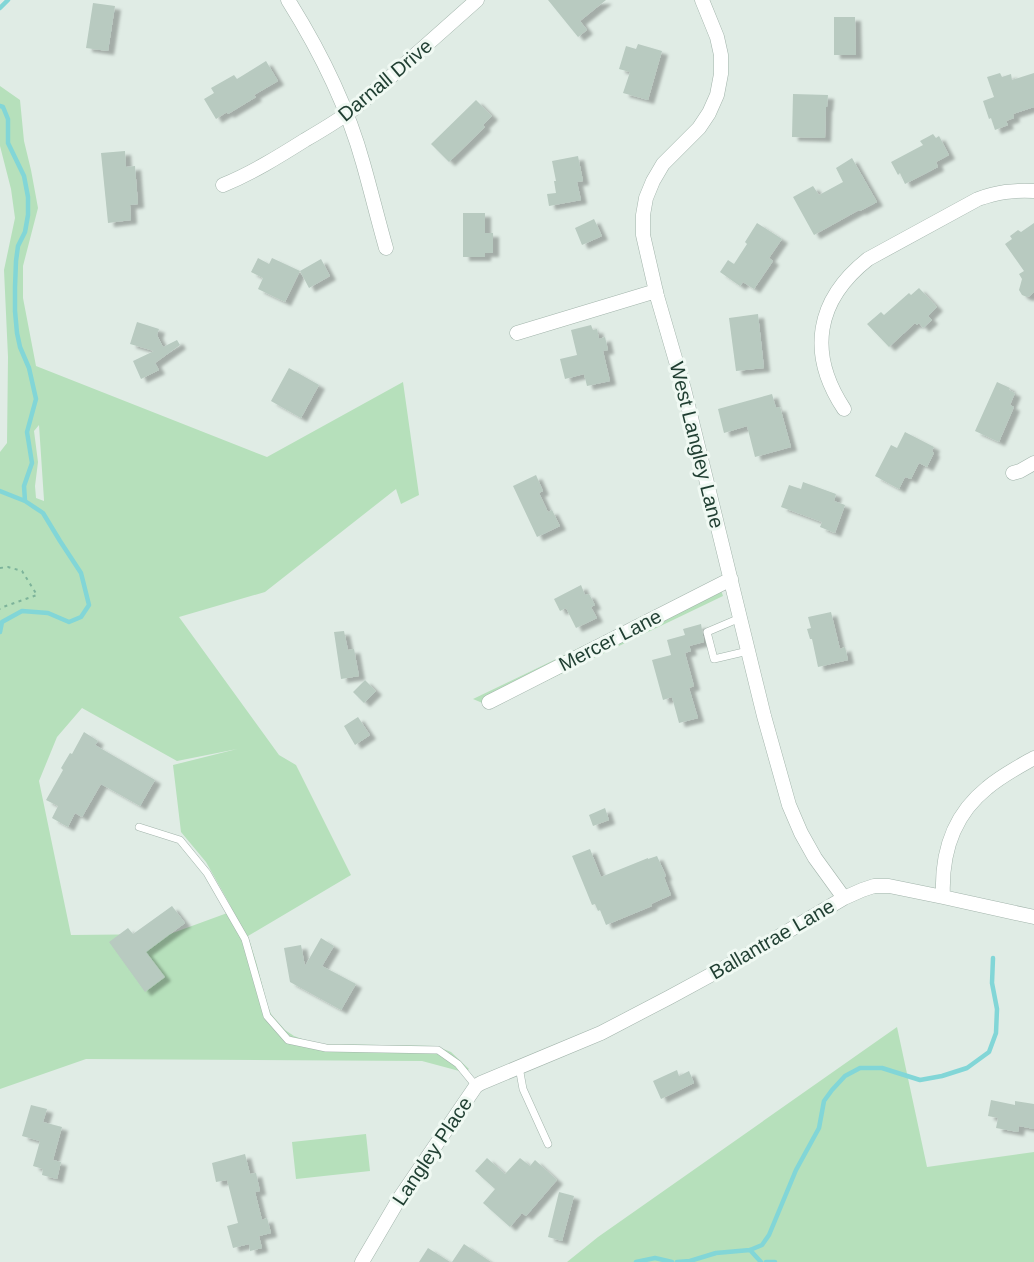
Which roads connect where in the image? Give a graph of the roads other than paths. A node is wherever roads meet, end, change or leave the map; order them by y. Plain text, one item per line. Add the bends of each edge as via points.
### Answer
1 (288, 0) edge
2 (477, 0) edge
3 (702, 0) edge
4 (347, 115) junction
5 (223, 185) dead end
6 (1034, 191) edge
7 (386, 248) dead end
8 (656, 291) junction
9 (517, 333) dead end
10 (844, 409) dead end
11 (1034, 463) edge
12 (1013, 473) dead end
13 (730, 579) junction
14 (740, 618) junction
15 (748, 651) junction
16 (489, 702) dead end
17 (1034, 758) edge
18 (138, 826) dead end
19 (943, 897) junction
20 (844, 898) junction
21 (1034, 917) edge
22 (521, 1066) junction
23 (476, 1086) junction
24 (548, 1144) dead end
25 (362, 1262) edge

1 - 4 street via 328,71
2 - 4 street, Darnall Drive
3 - 8 street, West Langley Lane via 717,36 721,74 709,113 663,165 646,198 643,235
4 - 5 street, Darnall Drive via 267,164
4 - 7 street
6 - 10 street via 1014,190 978,199 868,259 841,284 825,318 822,355 833,392
8 - 9 street
8 - 13 street, West Langley Lane
11 - 12 street
13 - 14 street, West Langley Lane
13 - 16 street, Mercer Lane
14 - 15 street, West Langley Lane
14 - 15 lane via 707,632 714,659
15 - 20 street, West Langley Lane via 789,805 815,858
17 - 19 street via 987,788 959,819 945,856
18 - 23 lane via 180,840 207,873 245,939 267,1016 288,1040 326,1048 438,1050 458,1064
19 - 20 street, Ballantrae Lane via 874,886
19 - 21 street, Ballantrae Lane
20 - 22 street, Ballantrae Lane via 670,998 601,1033
22 - 23 street, Langley Place
22 - 24 lane via 523,1089
23 - 25 street, Langley Place via 399,1199

